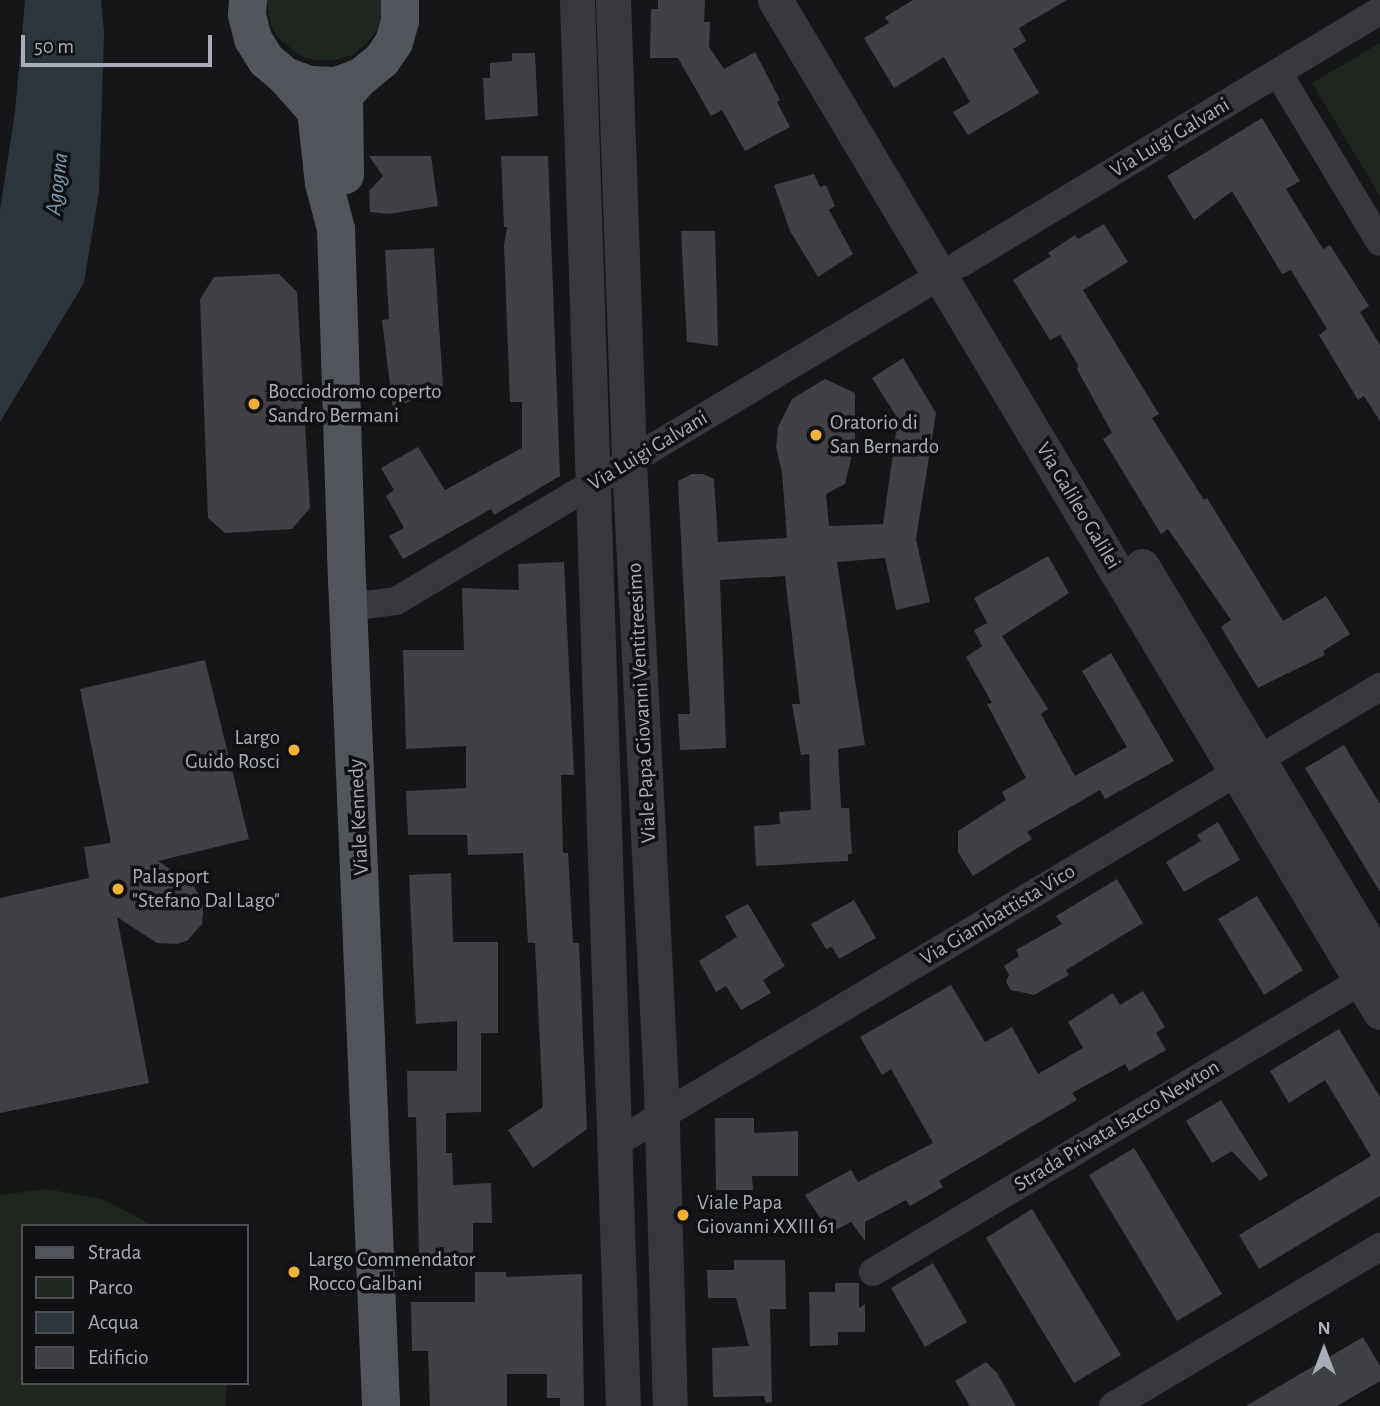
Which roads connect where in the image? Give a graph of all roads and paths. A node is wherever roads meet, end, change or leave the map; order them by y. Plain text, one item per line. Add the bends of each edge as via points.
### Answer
1 (248, 0) edge
2 (577, 0) edge
3 (613, 0) edge
4 (775, 0) edge
5 (801, 0) edge
6 (407, 7) edge
7 (1380, 11) edge
8 (1278, 73) junction
9 (285, 76) junction
10 (361, 77) junction
11 (336, 229) junction
12 (1380, 242) edge
13 (950, 270) junction
14 (629, 462) junction
15 (591, 485) junction
16 (349, 607) junction
17 (1380, 687) edge
18 (1248, 766) junction
19 (1371, 971) edge
20 (1380, 1012) edge
21 (662, 1116) junction
22 (616, 1143) junction
23 (1377, 1255) edge
24 (873, 1272) dead end
25 (381, 1406) edge
26 (623, 1406) edge
27 (670, 1406) edge
28 (1113, 1406) edge

1 - 9 main road via 253,39 266,61
2 - 15 street, Viale Papa Giovanni Ventitreesimo
3 - 14 street, Viale Papa Giovanni Ventitreesimo
4 - 13 street, Via Galileo Galilei
5 - 13 street, Via Galileo Galilei
6 - 10 main road via 382,61
7 - 8 street, Via Luigi Galvani
8 - 12 street
8 - 13 street, Via Luigi Galvani
9 - 10 main road via 310,85 336,86
9 - 11 main road via 316,111 324,183
10 - 11 main road via 344,95 346,183
11 - 16 main road, Viale Kennedy
13 - 14 street, Via Luigi Galvani
13 - 18 street, Via Galileo Galilei
14 - 15 street, Via Luigi Galvani
14 - 21 street, Viale Papa Giovanni Ventitreesimo
15 - 16 street, Via Luigi Galvani via 396,601
15 - 22 street, Viale Papa Giovanni Ventitreesimo
16 - 25 main road, Viale Kennedy
17 - 18 street, Via Giambattista Vico
18 - 19 street, Via Galileo Galilei
18 - 21 street, Via Giambattista Vico
19 - 20 street, Via Galileo Galilei
19 - 24 street, Strada Privata Isacco Newton
21 - 22 street, Via Giambattista Vico
21 - 27 street, Viale Papa Giovanni Ventitreesimo
22 - 26 street, Viale Papa Giovanni Ventitreesimo
23 - 28 street

